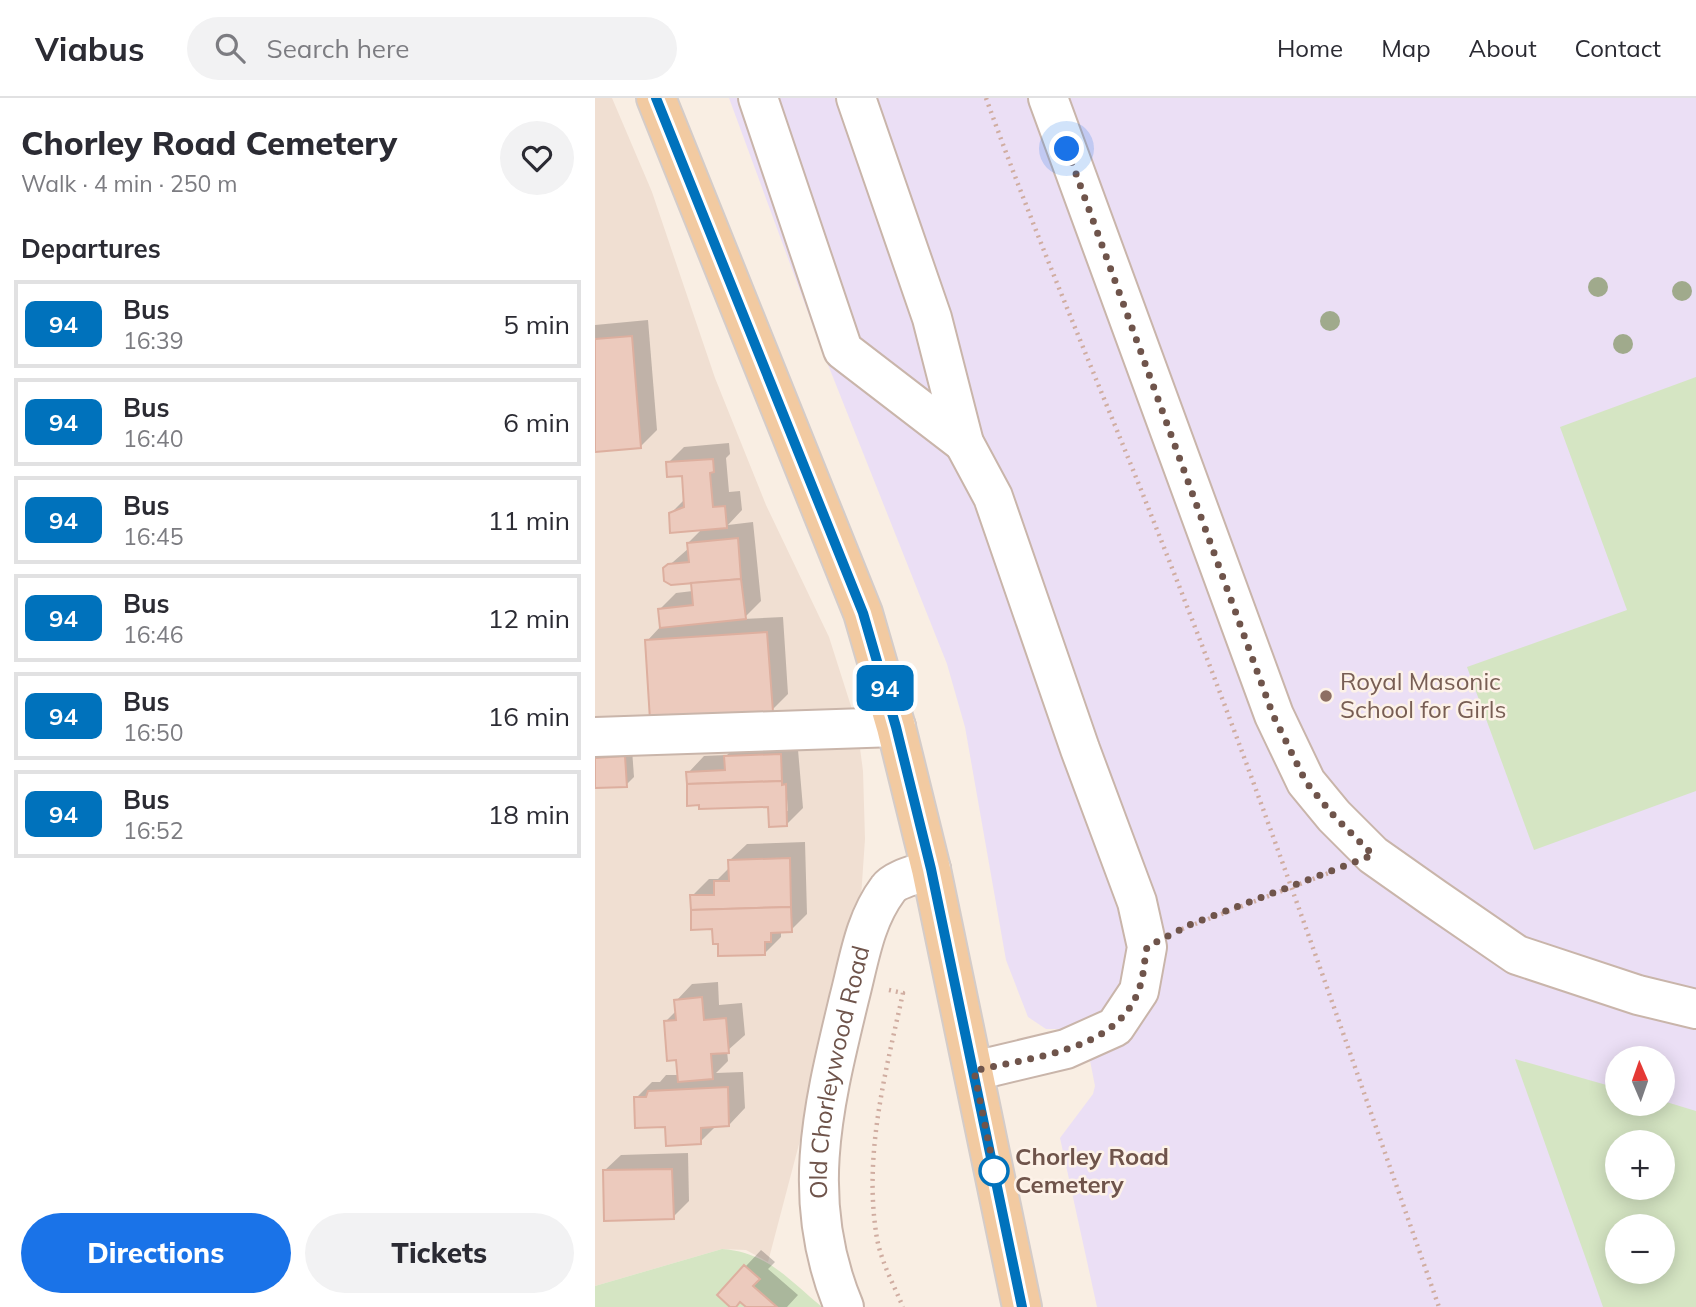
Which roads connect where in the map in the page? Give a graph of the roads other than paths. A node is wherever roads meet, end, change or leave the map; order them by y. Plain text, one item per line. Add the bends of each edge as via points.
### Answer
1 (656, 98) edge
2 (758, 98) edge
3 (856, 98) edge
4 (1048, 98) edge
5 (964, 443) junction
6 (896, 727) junction
7 (595, 737) edge
8 (931, 869) junction
9 (1696, 1009) edge
10 (974, 1071) junction
11 (844, 1307) edge
12 (1022, 1307) edge

1 - 6 main road via 853,587
2 - 5 lane via 843,350
3 - 5 lane via 932,318
4 - 9 lane via 1273,715 1306,782 1373,855 1517,955
5 - 10 lane via 993,497 1137,902 1147,947 1139,991 1115,1027 1066,1049
6 - 7 lane
6 - 8 main road
8 - 10 main road
8 - 11 lane, Old Chorleywood Road via 889,886 867,925 824,1103 817,1181 820,1225
10 - 12 main road

